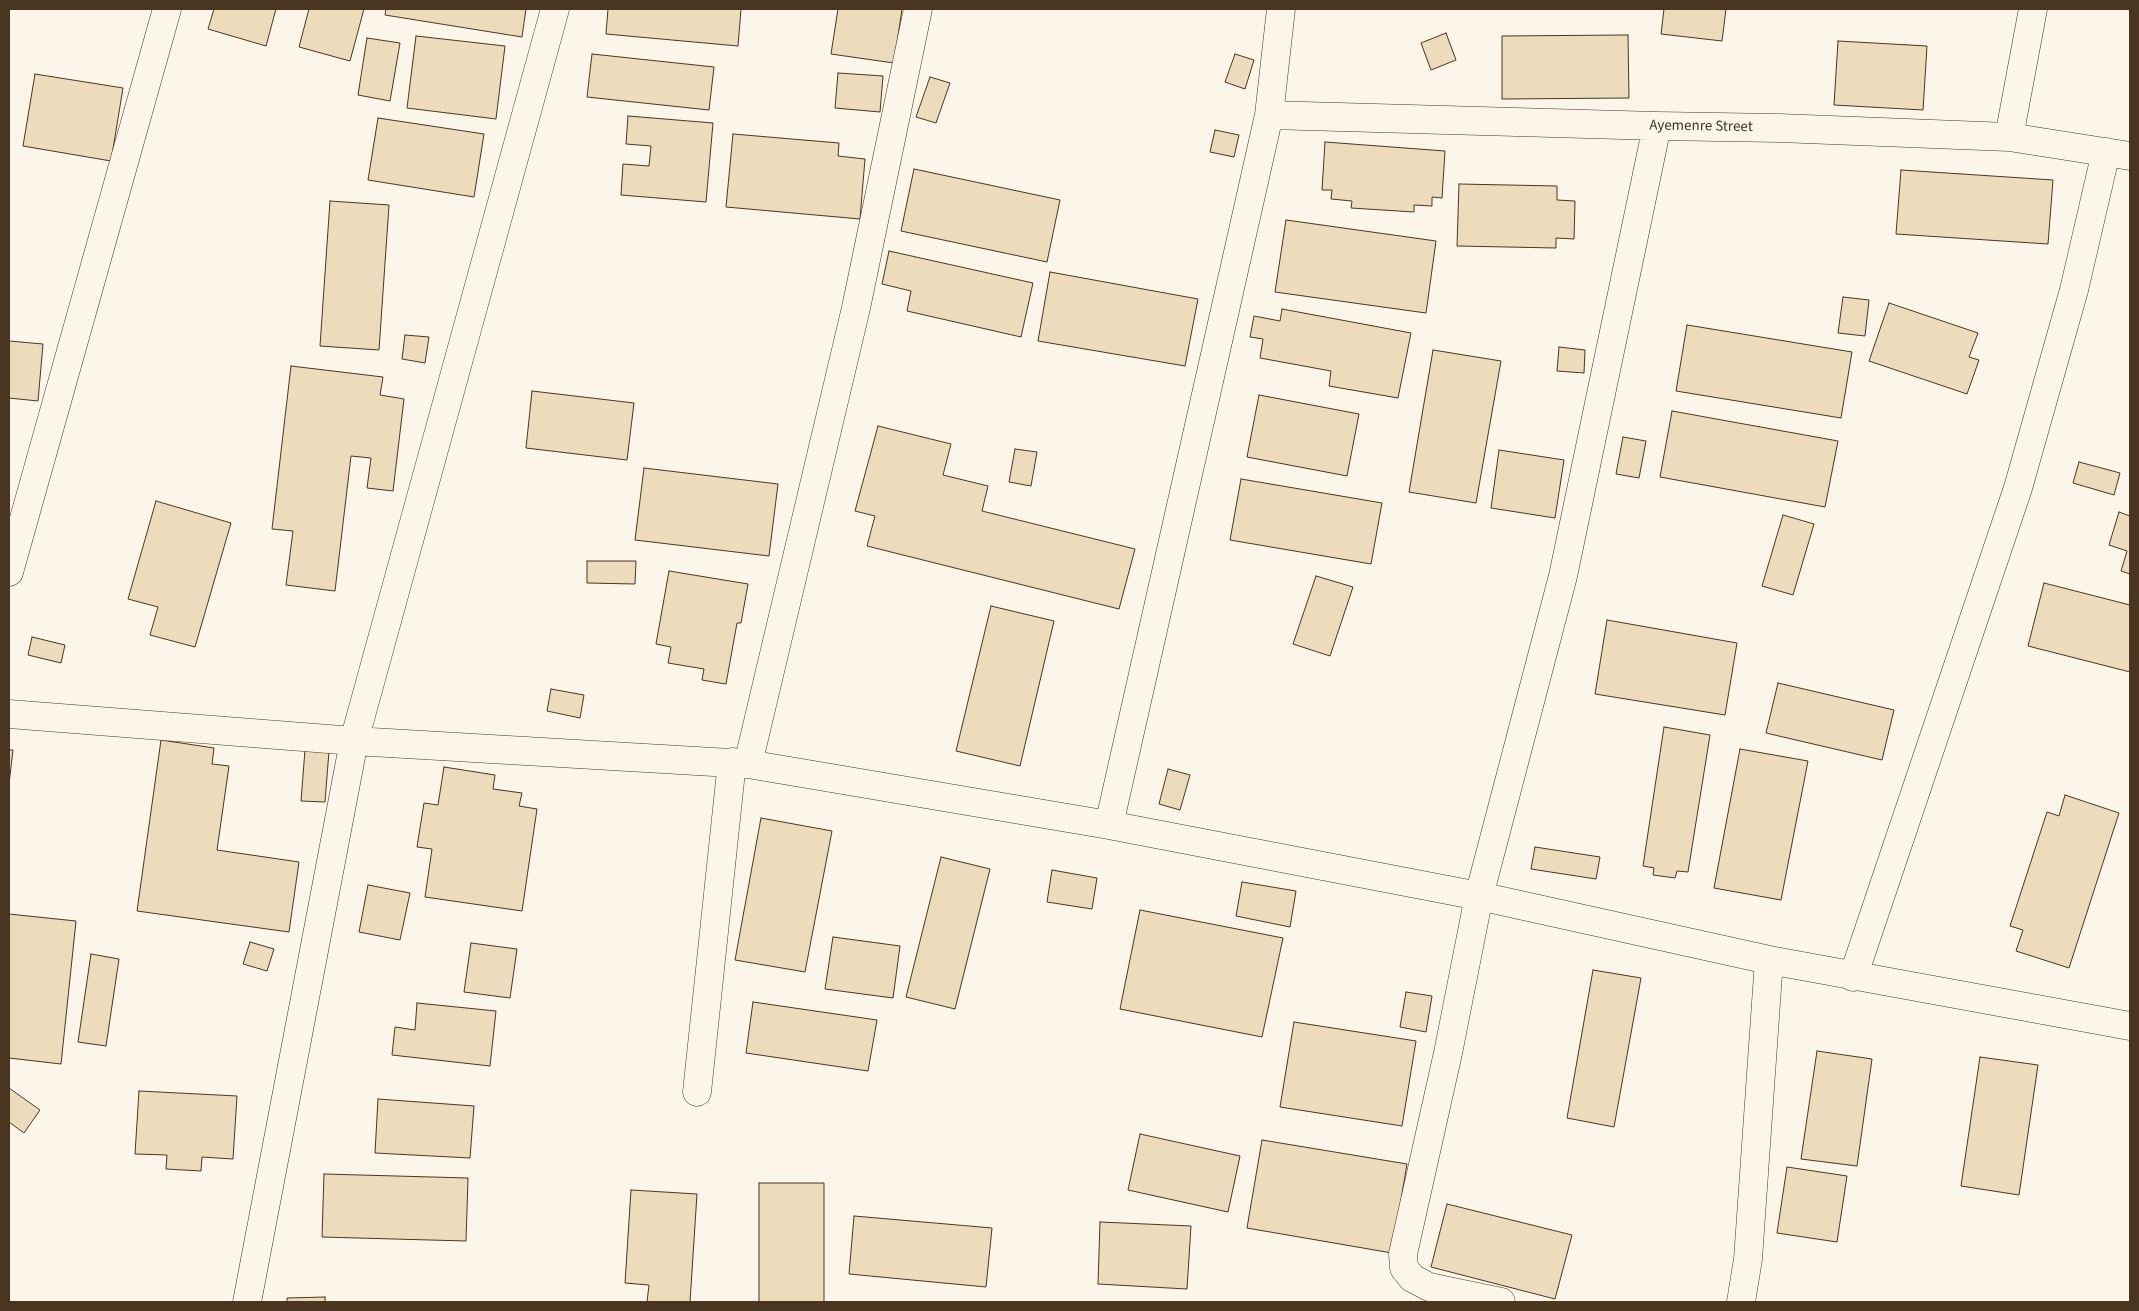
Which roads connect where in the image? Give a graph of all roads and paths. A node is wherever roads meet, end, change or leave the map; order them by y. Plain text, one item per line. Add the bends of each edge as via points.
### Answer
1 (167, 9) edge
2 (555, 9) edge
3 (918, 9) edge
4 (1281, 9) edge
5 (2033, 9) edge
6 (1270, 115) junction
7 (1657, 126) junction
8 (2009, 137) junction
9 (2118, 154) edge
10 (9, 572) edge
11 (9, 714) edge
12 (354, 741) junction
13 (740, 763) junction
14 (1109, 825) junction
15 (1479, 896) junction
16 (1769, 960) junction
17 (1853, 977) junction
18 (2130, 1026) edge
19 (697, 1092) dead end
20 (247, 1302) edge
21 (1501, 1302) edge
22 (1741, 1302) edge

1 - 10 street
2 - 12 street
3 - 13 street via 856,308
4 - 6 street
5 - 8 street
6 - 7 street, Ayemenre Street
6 - 14 street
7 - 8 street, Ayemenre Street
7 - 15 street via 1563,576
8 - 9 street, Ayemenre Street
9 - 17 street via 2074,290 2018,488
11 - 12 street
12 - 13 street
12 - 20 street
13 - 14 street
13 - 19 street
14 - 15 street
15 - 16 street
15 - 21 street via 1403,1254 1404,1268 1412,1278 1429,1287
16 - 17 street
16 - 22 street via 1748,1258
17 - 18 street

